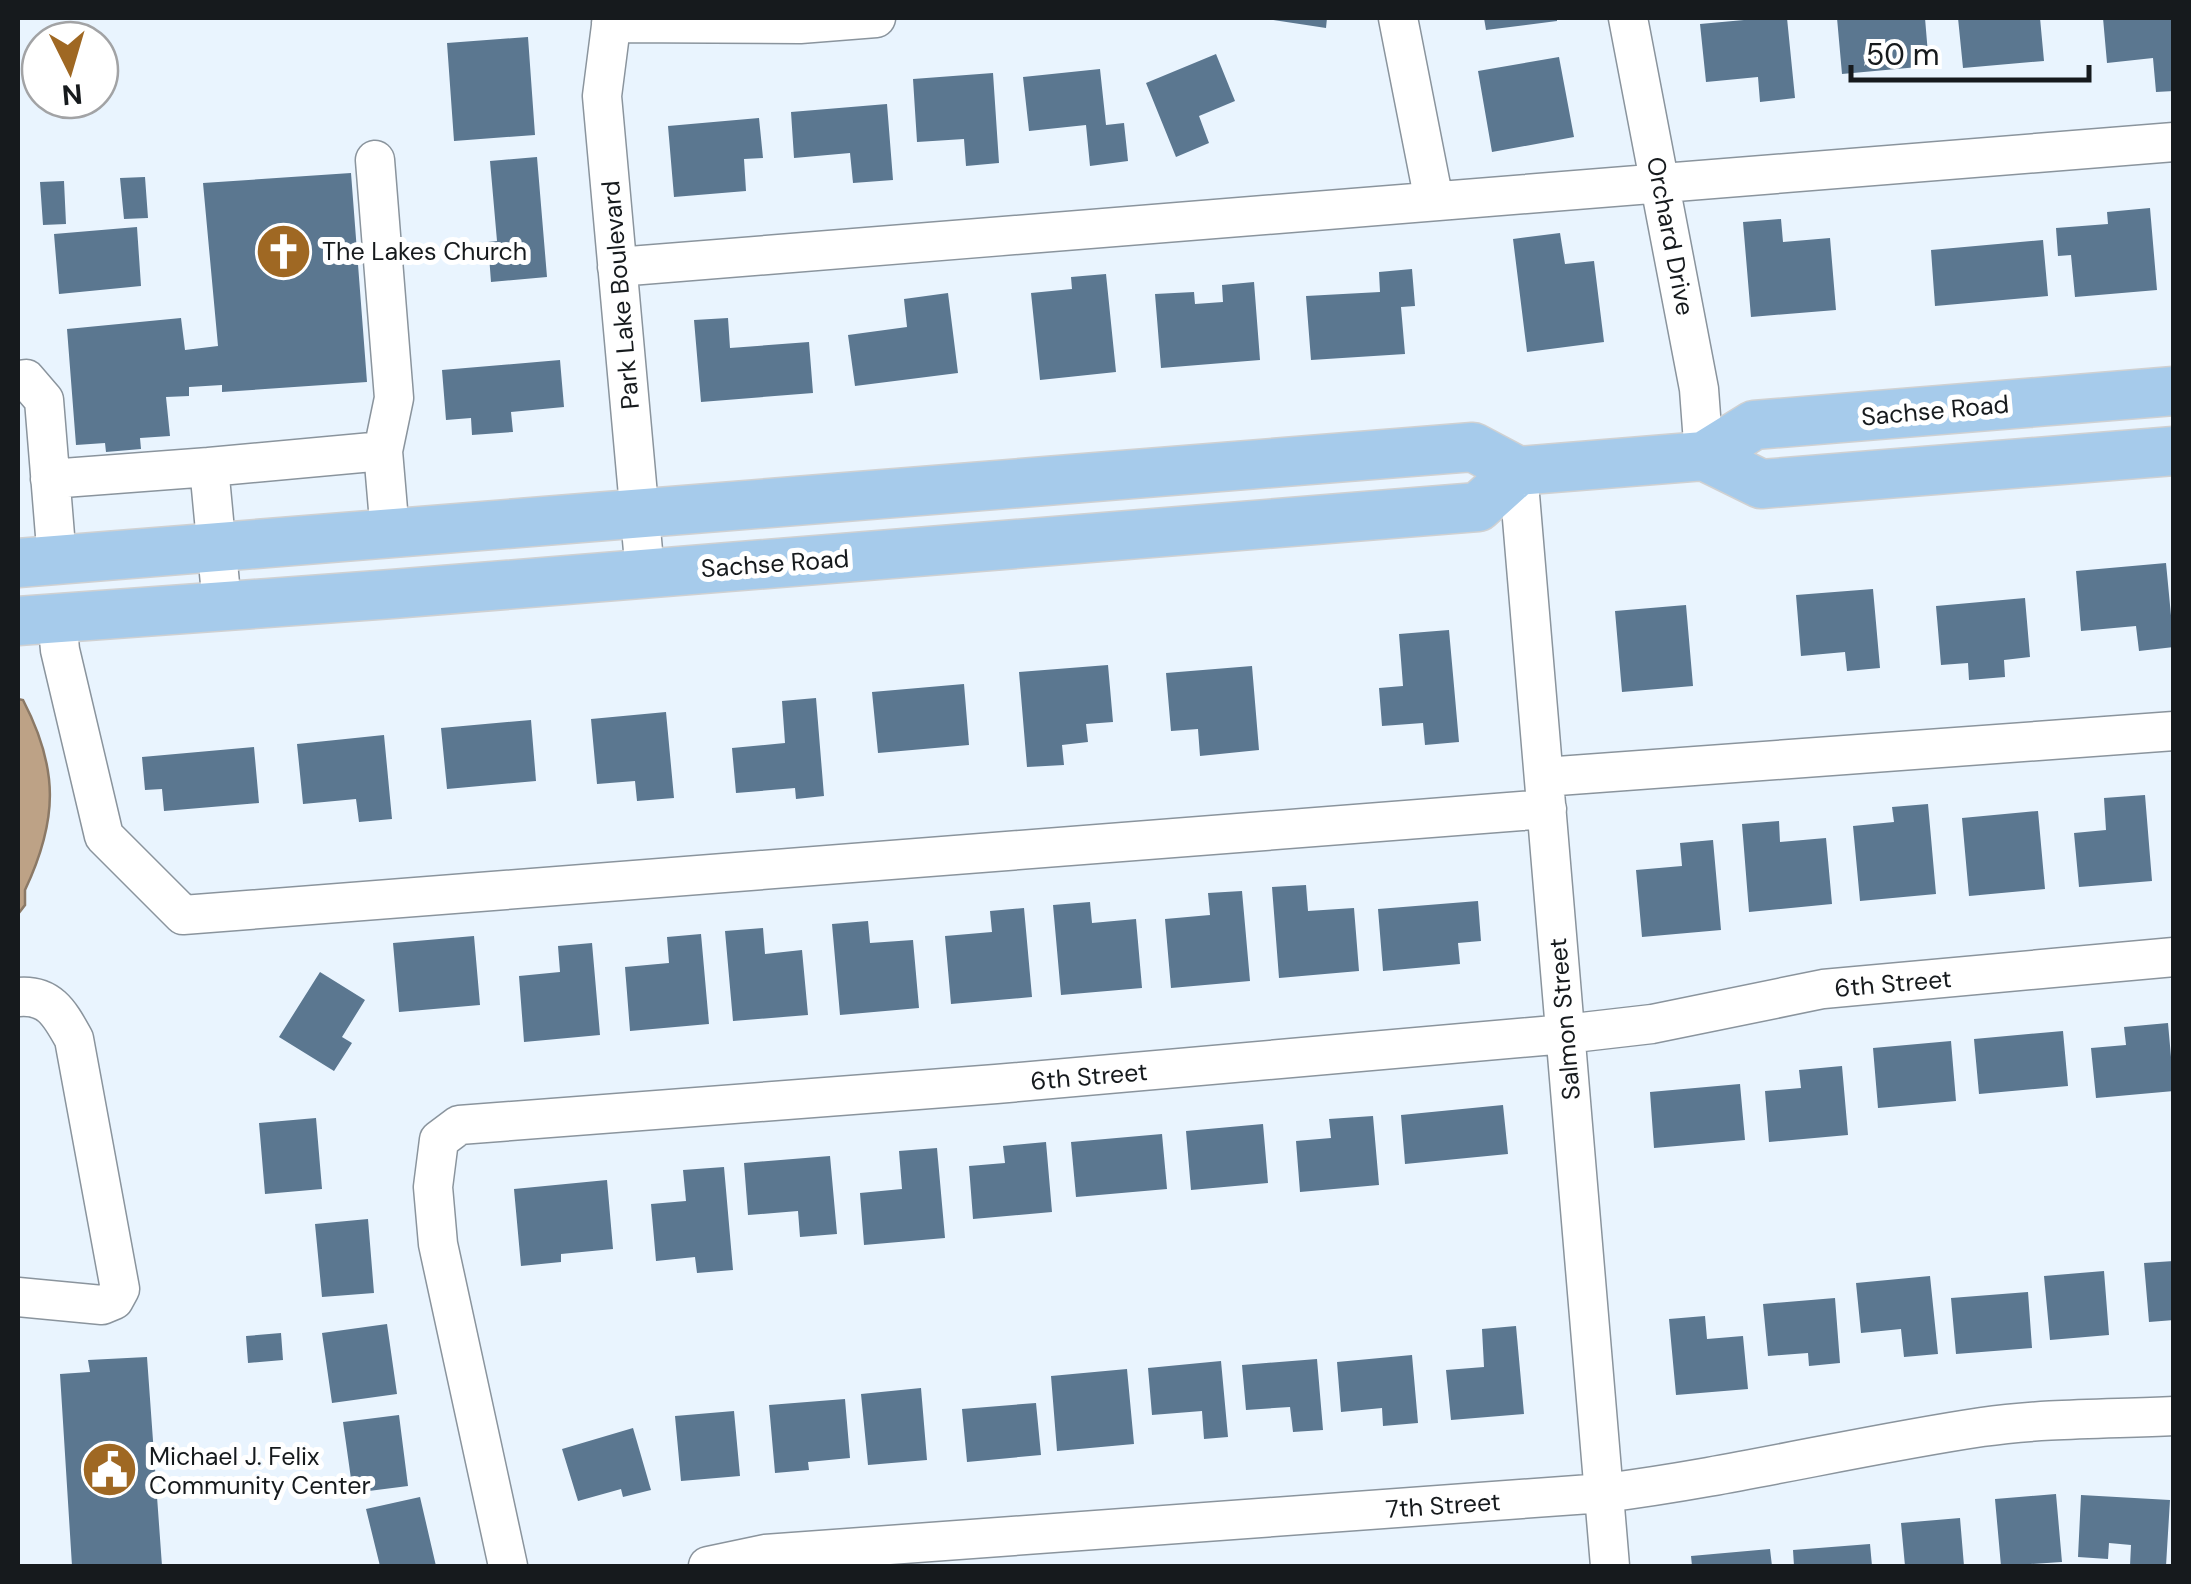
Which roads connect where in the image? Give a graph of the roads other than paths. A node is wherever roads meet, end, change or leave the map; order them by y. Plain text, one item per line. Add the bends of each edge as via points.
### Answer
1 (876, 18) edge
2 (1398, 18) edge
3 (1628, 18) edge
4 (611, 20) edge
5 (2174, 142) edge
6 (374, 160) dead end
7 (1662, 183) junction
8 (1434, 202) junction
9 (617, 267) junction
10 (18, 380) edge
11 (2174, 391) edge
12 (382, 451) junction
13 (2174, 451) edge
14 (1704, 456) junction
15 (209, 467) junction
16 (1518, 471) junction
17 (50, 479) junction
18 (640, 513) junction
19 (390, 533) junction
20 (217, 546) junction
21 (37, 561) edge
22 (646, 573) junction
23 (222, 605) junction
24 (37, 619) edge
25 (2174, 731) edge
26 (1546, 793) junction
27 (2174, 957) edge
28 (18, 996) edge
29 (1565, 1034) junction
30 (18, 1297) edge
31 (2174, 1416) edge
32 (1604, 1493) junction
33 (508, 1566) edge
34 (708, 1566) edge
35 (1610, 1566) edge

1 - 4 street via 800,24
2 - 8 street
3 - 7 street, Orchard Drive
4 - 9 street, Park Lake Boulevard via 602,96
5 - 7 street
6 - 12 street via 394,398
7 - 8 street
7 - 14 street, Orchard Drive via 1700,389
8 - 9 street
9 - 18 street, Park Lake Boulevard
10 - 17 street via 26,379 44,400
11 - 14 main road, Sachse Road via 1754,425
12 - 15 street
12 - 19 street
13 - 14 main road via 1761,484
14 - 16 main road, Sachse Road
15 - 17 street
15 - 20 street
16 - 18 main road via 1472,447
16 - 22 main road, Sachse Road via 1478,508
16 - 26 street, Salmon Street
17 - 21 street
18 - 19 main road
18 - 22 street, Park Lake Boulevard
19 - 20 main road
20 - 21 main road
20 - 23 street
22 - 23 main road, Sachse Road
23 - 24 main road, Sachse Road
24 - 26 street via 60,650 104,836 183,915
25 - 26 street
26 - 29 street, Salmon Street
27 - 29 street, 6th Street via 1823,989 1652,1024
28 - 30 street via 35,995 58,1011 74,1040 120,1290 102,1305
29 - 32 street, Salmon Street
29 - 33 street, 6th Street via 460,1125 439,1140 433,1187 438,1244
31 - 32 street, 7th Street via 1988,1426
32 - 34 street, 7th Street via 765,1554
32 - 35 street, Salmon Street

